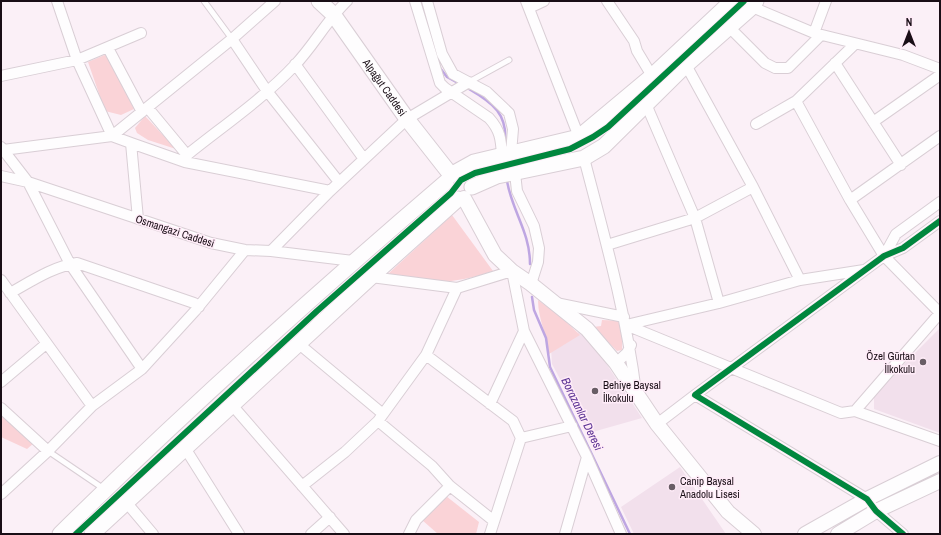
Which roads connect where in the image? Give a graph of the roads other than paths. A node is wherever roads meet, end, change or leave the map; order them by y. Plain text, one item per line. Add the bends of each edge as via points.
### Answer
1 (57, 1) edge
2 (204, 1) edge
3 (275, 1) edge
4 (319, 1) edge
5 (347, 1) edge
6 (415, 1) edge
7 (427, 1) edge
8 (544, 1) edge
9 (607, 1) edge
10 (732, 1) edge
11 (826, 1) edge
12 (754, 4) edge
13 (527, 5) edge
14 (333, 14) junction
15 (729, 27) junction
16 (141, 33) dead end
17 (818, 34) junction
18 (232, 39) junction
19 (855, 44) junction
20 (108, 48) junction
21 (77, 60) junction
22 (509, 60) dead end
23 (836, 63) junction
24 (295, 64) junction
25 (686, 65) junction
26 (940, 69) edge
27 (940, 75) edge
28 (1, 76) edge
29 (652, 76) junction
30 (469, 82) junction
31 (267, 91) junction
32 (453, 94) junction
33 (796, 101) junction
34 (646, 104) junction
35 (145, 110) junction
36 (407, 119) junction
37 (873, 122) junction
38 (756, 124) dead end
39 (112, 136) junction
40 (940, 136) edge
41 (579, 137) junction
42 (131, 143) junction
43 (2, 148) edge
44 (507, 154) junction
45 (186, 158) junction
46 (584, 158) junction
47 (364, 159) junction
48 (901, 165) junction
49 (515, 173) junction
50 (1, 176) edge
51 (451, 176) junction
52 (28, 182) junction
53 (339, 182) junction
54 (753, 187) junction
55 (330, 191) junction
56 (465, 195) junction
57 (850, 200) junction
58 (940, 202) edge
59 (695, 218) junction
60 (138, 219) junction
61 (940, 221) edge
62 (607, 245) junction
63 (245, 250) junction
64 (271, 251) junction
65 (884, 256) junction
66 (353, 261) junction
67 (70, 264) junction
68 (865, 270) junction
69 (512, 271) junction
70 (371, 277) junction
71 (800, 280) junction
72 (531, 284) junction
73 (4, 286) edge
74 (457, 288) junction
75 (556, 303) junction
76 (719, 303) junction
77 (199, 307) junction
78 (940, 313) edge
79 (625, 321) junction
80 (524, 331) junction
81 (46, 344) junction
82 (299, 344) junction
83 (631, 345) junction
84 (426, 355) junction
85 (616, 363) junction
86 (142, 368) junction
87 (730, 368) junction
88 (1, 382) edge
89 (637, 392) junction
90 (695, 395) junction
91 (490, 404) junction
92 (232, 405) junction
93 (92, 406) junction
94 (1, 408) edge
95 (855, 411) junction
96 (381, 417) junction
97 (657, 424) junction
98 (572, 426) junction
99 (521, 438) junction
100 (940, 441) edge
101 (185, 448) junction
102 (48, 451) junction
103 (587, 457) junction
104 (940, 463) edge
105 (940, 481) edge
106 (302, 486) junction
107 (450, 486) junction
108 (105, 490) junction
109 (1, 494) edge
110 (867, 499) junction
111 (126, 502) junction
112 (876, 511) junction
113 (728, 512) junction
114 (330, 518) junction
115 (494, 521) junction
116 (737, 532) edge
117 (60, 534) edge
118 (92, 534) edge
119 (153, 534) edge
120 (239, 534) edge
121 (311, 534) edge
122 (344, 534) edge
123 (410, 534) edge
124 (490, 534) edge
125 (565, 534) edge
126 (621, 534) edge
127 (754, 534) edge
128 (805, 534) edge
129 (838, 534) edge
130 (903, 534) edge

1 - 21 street
2 - 18 lane
3 - 18 street
4 - 14 main road, Alpağut Caddesi
5 - 14 street
6 - 32 street via 437,76 440,83
7 - 30 street via 447,65 453,74
8 - 13 street
9 - 29 street via 634,41
10 - 29 main road
11 - 17 street
12 - 15 main road
12 - 17 street
13 - 41 street
14 - 24 street
14 - 36 main road, Alpağut Caddesi
15 - 17 street via 766,63 775,68 788,68
15 - 25 main road
16 - 20 street
17 - 19 street
18 - 31 street
18 - 35 street
19 - 23 street
19 - 26 street via 903,55
20 - 21 street
20 - 35 street
21 - 28 street
21 - 39 street
22 - 30 lane
23 - 33 street
23 - 37 street
24 - 31 street
24 - 47 street
25 - 34 main road
25 - 54 street
27 - 37 street
29 - 41 main road
30 - 32 street
30 - 44 street via 491,95 509,113 513,129
31 - 45 street
31 - 53 street
32 - 36 street
32 - 44 street via 489,118 501,137
33 - 38 street
33 - 57 street
34 - 46 main road via 604,146
34 - 59 street
35 - 39 street
35 - 45 street
36 - 47 street
36 - 51 main road, Alpağut Caddesi
37 - 48 street
39 - 42 street
39 - 43 street
40 - 48 street
41 - 44 main road
42 - 45 street
42 - 60 street
43 - 52 street
44 - 51 main road via 474,162
45 - 55 street
46 - 49 main road
46 - 62 street
47 - 53 street
48 - 57 street
49 - 56 main road via 492,177
49 - 72 street via 517,191 534,226 539,248 538,262
50 - 52 street, Osmangazi Caddesi
51 - 56 main road via 448,194
51 - 56 main road via 460,172 468,176
51 - 66 main road
52 - 60 street, Osmangazi Caddesi
52 - 67 street
53 - 55 street
54 - 59 street
54 - 71 street
55 - 64 street
56 - 69 main road via 491,248
56 - 70 main road
57 - 65 street
58 - 65 street via 896,234
59 - 62 street
59 - 76 street
60 - 63 street, Osmangazi Caddesi via 211,243
61 - 65 street via 903,248
62 - 79 street
63 - 64 street, Osmangazi Caddesi
63 - 77 street
64 - 66 street, Osmangazi Caddesi
65 - 68 street
65 - 78 street
66 - 108 main road
67 - 73 street via 32,281
67 - 77 street via 81,263 194,303
67 - 86 street
68 - 71 street
68 - 87 street
69 - 72 main road
69 - 74 street
69 - 80 street
70 - 74 street
70 - 82 main road
71 - 76 street
72 - 75 main road
73 - 81 street
74 - 84 street
75 - 79 street
75 - 85 main road via 587,329
76 - 79 street
77 - 86 street
78 - 95 street
79 - 83 street
79 - 87 street
80 - 91 street
80 - 98 street
81 - 88 street
81 - 93 street
82 - 92 main road
82 - 96 street
83 - 85 street via 627,353
83 - 89 street
84 - 91 street
84 - 96 street
85 - 89 main road
86 - 93 street
87 - 90 street
87 - 95 street via 841,413
89 - 97 main road
90 - 97 street
90 - 110 street
91 - 99 street via 513,422
92 - 101 main road
92 - 106 street
93 - 102 street
94 - 102 street
95 - 100 street
96 - 106 street via 345,452
96 - 107 street
97 - 113 main road
98 - 99 street
98 - 103 street
99 - 115 street
101 - 111 main road
101 - 120 street
102 - 108 lane
102 - 109 street
103 - 125 street
103 - 126 street
104 - 110 main road
105 - 112 main road
106 - 114 street
107 - 115 street
107 - 123 street via 416,520
108 - 117 main road
110 - 112 street
110 - 128 main road
111 - 118 main road
111 - 119 street
112 - 129 main road
112 - 130 street
113 - 116 main road
113 - 127 main road
114 - 121 street
114 - 122 street
115 - 124 street

